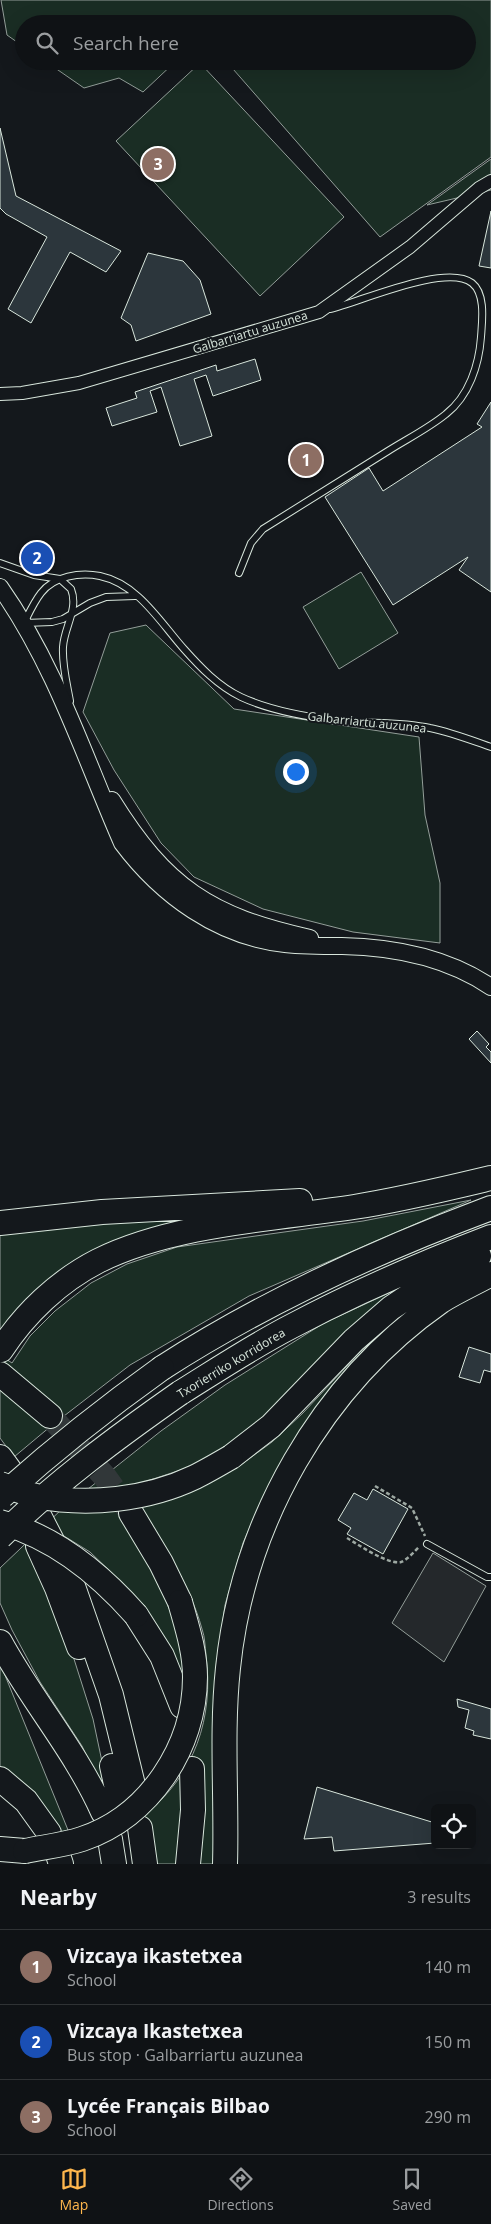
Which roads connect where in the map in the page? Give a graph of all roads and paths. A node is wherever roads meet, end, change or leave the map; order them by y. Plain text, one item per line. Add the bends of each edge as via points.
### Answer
1 (491, 181) edge
2 (319, 312) junction
3 (0, 394) edge
4 (0, 562) edge
5 (239, 574) dead end
6 (60, 580) junction
7 (0, 587) edge
8 (135, 596) junction
9 (72, 614) junction
10 (24, 623) junction
11 (74, 725) junction
12 (491, 747) edge
13 (491, 987) edge
14 (491, 1178) edge
15 (436, 1191) junction
16 (491, 1208) edge
17 (0, 1223) edge
18 (491, 1237) edge
19 (491, 1251) edge
20 (491, 1274) edge
21 (1, 1350) dead end
22 (0, 1374) edge
23 (50, 1416) tunnel mouth
24 (0, 1457) edge
25 (0, 1482) edge
26 (375, 1486) dead end
27 (0, 1497) edge
28 (131, 1513) tunnel mouth
29 (0, 1522) edge
30 (0, 1537) edge
31 (347, 1538) dead end
32 (427, 1544) junction
33 (491, 1577) edge
34 (0, 1642) edge
35 (182, 1706) dead end
36 (192, 1769) dead end
37 (0, 1779) edge
38 (119, 1801) junction
39 (49, 1833) dead end
40 (125, 1834) junction
41 (0, 1849) edge
42 (114, 1864) edge
43 (129, 1864) edge
44 (144, 1864) edge
45 (188, 1864) edge
46 (225, 1864) edge

1 - 2 street, Galbarriartu auzunea via 410,247
2 - 3 street, Galbarriartu auzunea via 79,383
2 - 5 lane via 422,279 449,278 473,283 481,303 482,324 480,350 472,381 447,414 263,529 251,543
4 - 6 lane via 34,575
6 - 8 lane, Galbarriartu auzunea via 72,576 98,576 120,584
6 - 9 lane via 67,584 74,596
6 - 10 lane via 41,592
7 - 10 street
8 - 9 lane via 106,597
8 - 12 lane, Galbarriartu auzunea via 150,608 184,650 221,686 243,698 283,712 339,721 430,728
9 - 10 lane via 52,622
9 - 11 lane via 62,654
10 - 11 street
11 - 13 street via 88,762 134,836 155,861 203,900 266,928 343,946 424,957 461,970
14 - 15 highway
15 - 17 highway via 389,1190 341,1198 102,1212
15 - 21 highway via 379,1203 182,1233 127,1250 98,1261 46,1298 14,1330
16 - 27 highway, bridge via 366,1257 226,1328 162,1368 60,1445
18 - 30 highway, Txorierriko korridorea, bridge via 358,1292 277,1334 180,1393 78,1468
19 - 25 highway, bridge via 466,1261 391,1308 354,1340 271,1426 231,1457 194,1478 152,1493 88,1501 36,1496
20 - 46 highway via 442,1301 391,1342 354,1380 309,1438 286,1475 266,1517 249,1564 230,1646 224,1740
22 - 23 highway
24 - 38 highway via 30,1498 68,1572 111,1695
25 - 38 highway via 19,1504 57,1588 88,1675
26 - 32 path via 412,1508
28 - 41 highway, bridge via 161,1562 180,1602 194,1655 194,1694 180,1750 146,1798 109,1827 81,1840 25,1851
29 - 35 highway, bridge via 21,1527 68,1554 113,1589 136,1614 162,1656
31 - 32 path via 393,1562 401,1562
32 - 33 lane
34 - 38 highway via 92,1788
36 - 45 highway via 193,1810
37 - 39 highway via 26,1801
40 - 42 highway
40 - 43 highway
40 - 44 highway

